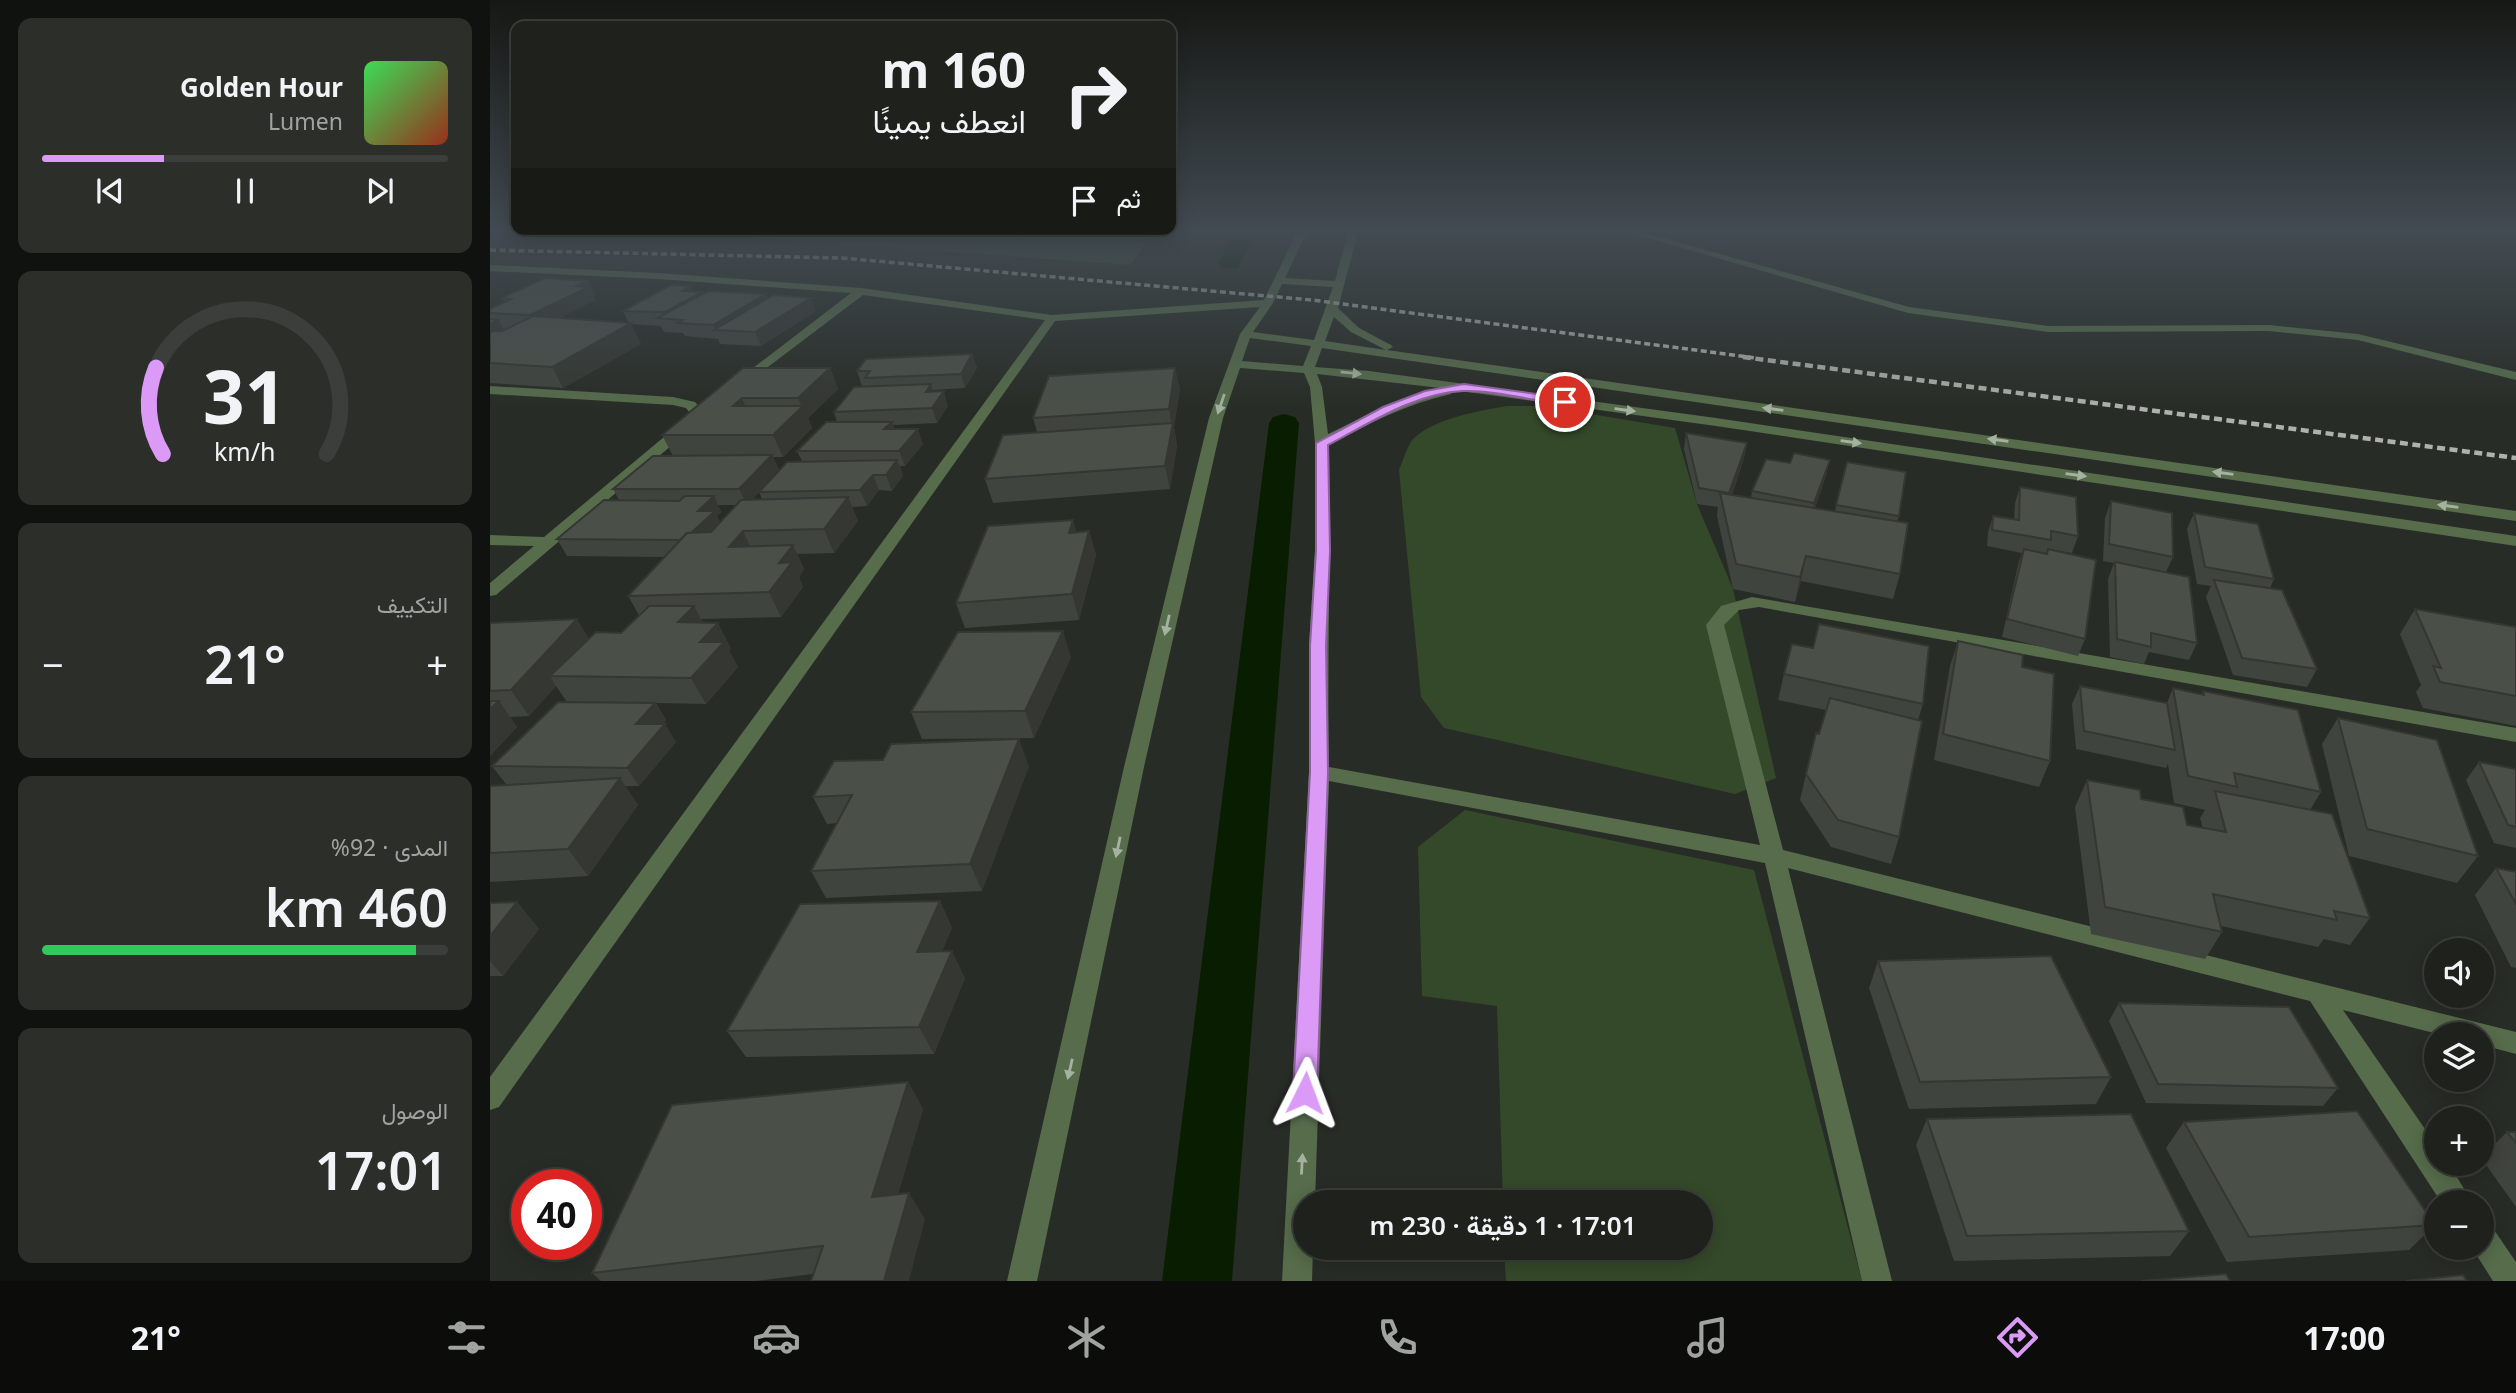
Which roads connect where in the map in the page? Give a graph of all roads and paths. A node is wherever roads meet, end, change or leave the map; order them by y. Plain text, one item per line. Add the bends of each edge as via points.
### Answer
1 (860, 292) edge
2 (867, 292) edge
3 (1273, 292) edge
4 (1337, 292) edge
5 (1844, 292) edge
6 (1268, 303) junction
7 (1332, 309) junction
8 (1052, 318) junction
9 (1246, 334) junction
10 (1318, 344) junction
11 (1410, 357) junction
12 (1234, 364) junction
13 (1308, 369) junction
14 (2516, 376) edge
15 (736, 387) edge
16 (1464, 388) junction
17 (490, 390) edge
18 (1322, 443) junction
19 (2516, 516) edge
20 (490, 540) edge
21 (2516, 541) edge
22 (548, 542) junction
23 (490, 591) edge
24 (2516, 735) edge
25 (1319, 772) junction
26 (1774, 856) junction
27 (2319, 995) junction
28 (2431, 1022) edge
29 (2494, 1037) edge
30 (2516, 1043) edge
31 (492, 1093) edge
32 (2450, 1190) edge
33 (2494, 1255) edge
34 (1022, 1281) edge
35 (1297, 1281) edge
36 (1877, 1281) edge
37 (2511, 1281) edge

1 - 15 street
2 - 8 street
3 - 6 street
4 - 7 street
5 - 14 street via 1908,310 2048,329 2269,328 2358,337
6 - 8 street
6 - 9 street
7 - 10 street
7 - 11 street via 1370,339
8 - 31 street
9 - 10 street
9 - 12 street
10 - 11 street
10 - 13 street
19 -> 11 street
12 - 13 street
12 -> 34 street via 1190,523
13 -> 16 street
13 - 18 street via 1316,387
16 - 18 street via 1409,400
16 -> 21 street
17 - 22 street via 673,401 697,412
18 - 25 street
20 - 22 street
22 - 23 street
24 - 26 street via 1747,602 1720,614 1715,625
25 - 26 street
35 -> 25 street
26 - 27 street
26 - 36 street
27 - 28 street
27 - 32 street
29 - 30 street
33 - 37 street

